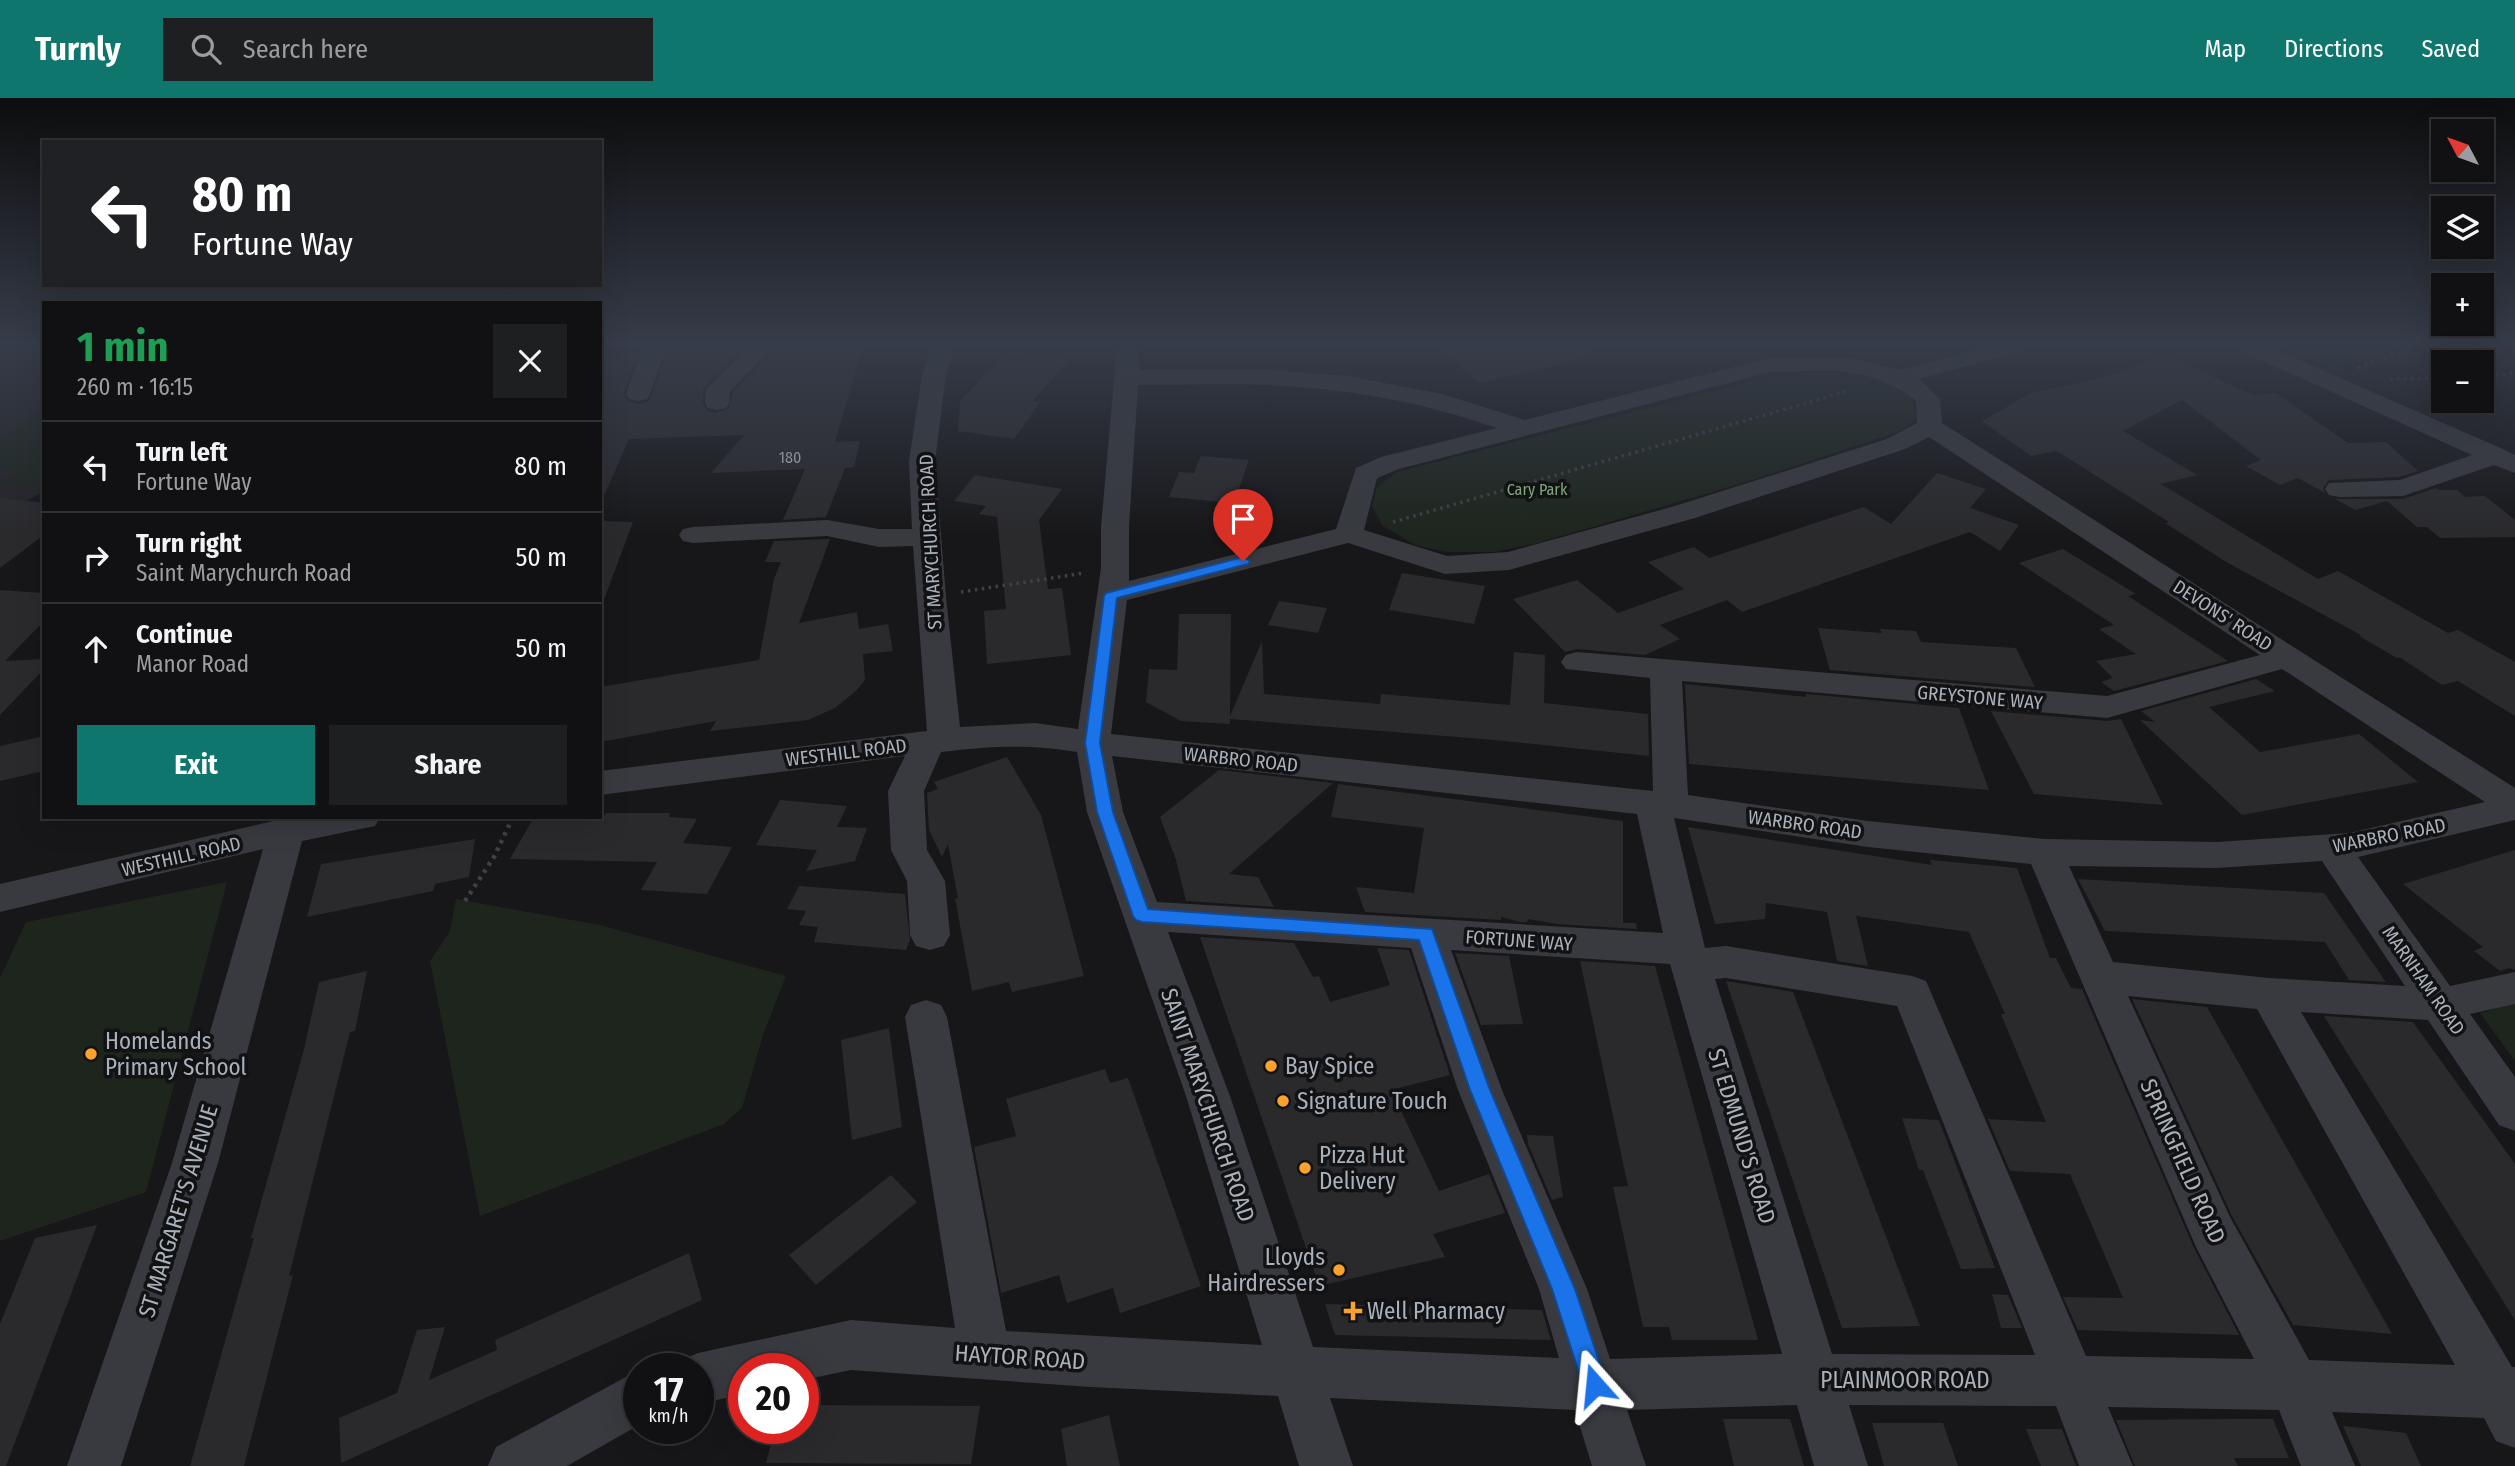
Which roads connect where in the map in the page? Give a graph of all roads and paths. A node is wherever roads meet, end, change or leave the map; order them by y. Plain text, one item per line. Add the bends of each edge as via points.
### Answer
1 (929, 410) edge
2 (1125, 410) edge
3 (1465, 410) edge
4 (1594, 410) edge
5 (1782, 410) edge
6 (1929, 410) edge
7 (2391, 410) edge
8 (1930, 426) junction
9 (1523, 428) junction
10 (2505, 461) edge
11 (2339, 489) dead end
12 (1349, 534) junction
13 (693, 535) dead end
14 (928, 537) junction
15 (1114, 582) junction
16 (931, 597) junction
17 (2288, 657) junction
18 (1577, 663) dead end
19 (1666, 671) junction
20 (937, 741) junction
21 (1093, 743) junction
22 (602, 783) edge
23 (1662, 804) junction
24 (2515, 806) edge
25 (341, 819) edge
26 (512, 819) edge
27 (290, 824) edge
28 (2332, 848) junction
29 (2044, 852) junction
30 (0, 898) edge
31 (465, 901) dead end
32 (1142, 916) junction
33 (1426, 934) junction
34 (930, 935) dead end
35 (1689, 958) junction
36 (2102, 977) junction
37 (2515, 988) edge
38 (2269, 994) junction
39 (2442, 1004) junction
40 (926, 1017) dead end
41 (2515, 1112) edge
42 (815, 1353) edge
43 (985, 1354) junction
44 (1296, 1370) junction
45 (1816, 1379) junction
46 (2072, 1381) junction
47 (1595, 1385) junction
48 (2295, 1385) junction
49 (2509, 1402) edge
50 (623, 1405) edge
51 (94, 1466) edge
52 (515, 1466) edge
53 (1326, 1466) edge
54 (1619, 1466) edge
55 (1841, 1466) edge
56 (2106, 1466) edge
57 (2328, 1466) edge

1 - 14 street, ST MARYCHURCH ROAD via 922,461
2 - 15 street, SAINT MARYCHURCH ROAD
3 - 9 street
4 - 9 street
5 - 12 path
6 - 8 street
7 - 10 street
8 - 12 street via 1896,444 1685,512 1509,561 1445,565
8 - 17 street, DEVONS' ROAD
9 - 12 street via 1427,452 1365,474
10 - 11 street via 2403,488
12 - 15 street
13 - 14 street via 827,528 879,538
14 - 16 street, ST MARYCHURCH ROAD
15 - 16 path
15 - 21 street, SAINT MARYCHURCH ROAD
16 - 20 street, ST MARYCHURCH ROAD
17 - 19 street, GREYSTONE WAY via 2107,708
17 - 24 street, DEVONS' ROAD
18 - 19 street, GREYSTONE WAY
19 - 23 street
20 - 21 street, WESTHILL ROAD via 1035,734
20 - 22 street, WESTHILL ROAD
20 - 34 street via 906,791 909,850 926,881
21 - 23 street, WARBRO ROAD
21 - 32 street, SAINT MARYCHURCH ROAD via 1105,812
23 - 29 street, WARBRO ROAD via 1868,834
23 - 35 street, ST EDMUND'S ROAD
24 - 28 street, WARBRO ROAD
25 - 27 street, WESTHILL ROAD
26 - 31 path
27 - 30 street, WESTHILL ROAD
27 - 51 street, ST MARGARET'S AVENUE via 195,1163
28 - 29 street, WARBRO ROAD via 2217,855
28 - 39 street, MARNHAM ROAD
29 - 36 street, SPRINGFIELD ROAD
32 - 33 street, FORTUNE WAY
32 - 44 street, SAINT MARYCHURCH ROAD via 1209,1096
33 - 35 street, FORTUNE WAY
33 - 47 street via 1480,1090 1563,1289
35 - 45 street, ST EDMUND'S ROAD
35 - 46 street, FORTUNE WAY via 1912,992
36 - 38 street
36 - 48 street, SPRINGFIELD ROAD via 2213,1232
37 - 39 street
38 - 39 street
38 - 49 street
39 - 41 street, MARNHAM ROAD
40 - 43 street
42 - 43 street, HAYTOR ROAD via 850,1345
43 - 44 street, HAYTOR ROAD
44 - 47 street, PLAINMOOR ROAD
44 - 53 street, SAINT MARYCHURCH ROAD
45 - 46 street, PLAINMOOR ROAD
45 - 47 street, PLAINMOOR ROAD
45 - 55 street, ST EDMUND'S ROAD
46 - 48 street, PLAINMOOR ROAD
46 - 56 street
47 - 54 street
48 - 49 street, PLAINMOOR ROAD
48 - 57 street, SPRINGFIELD ROAD
50 - 52 street

